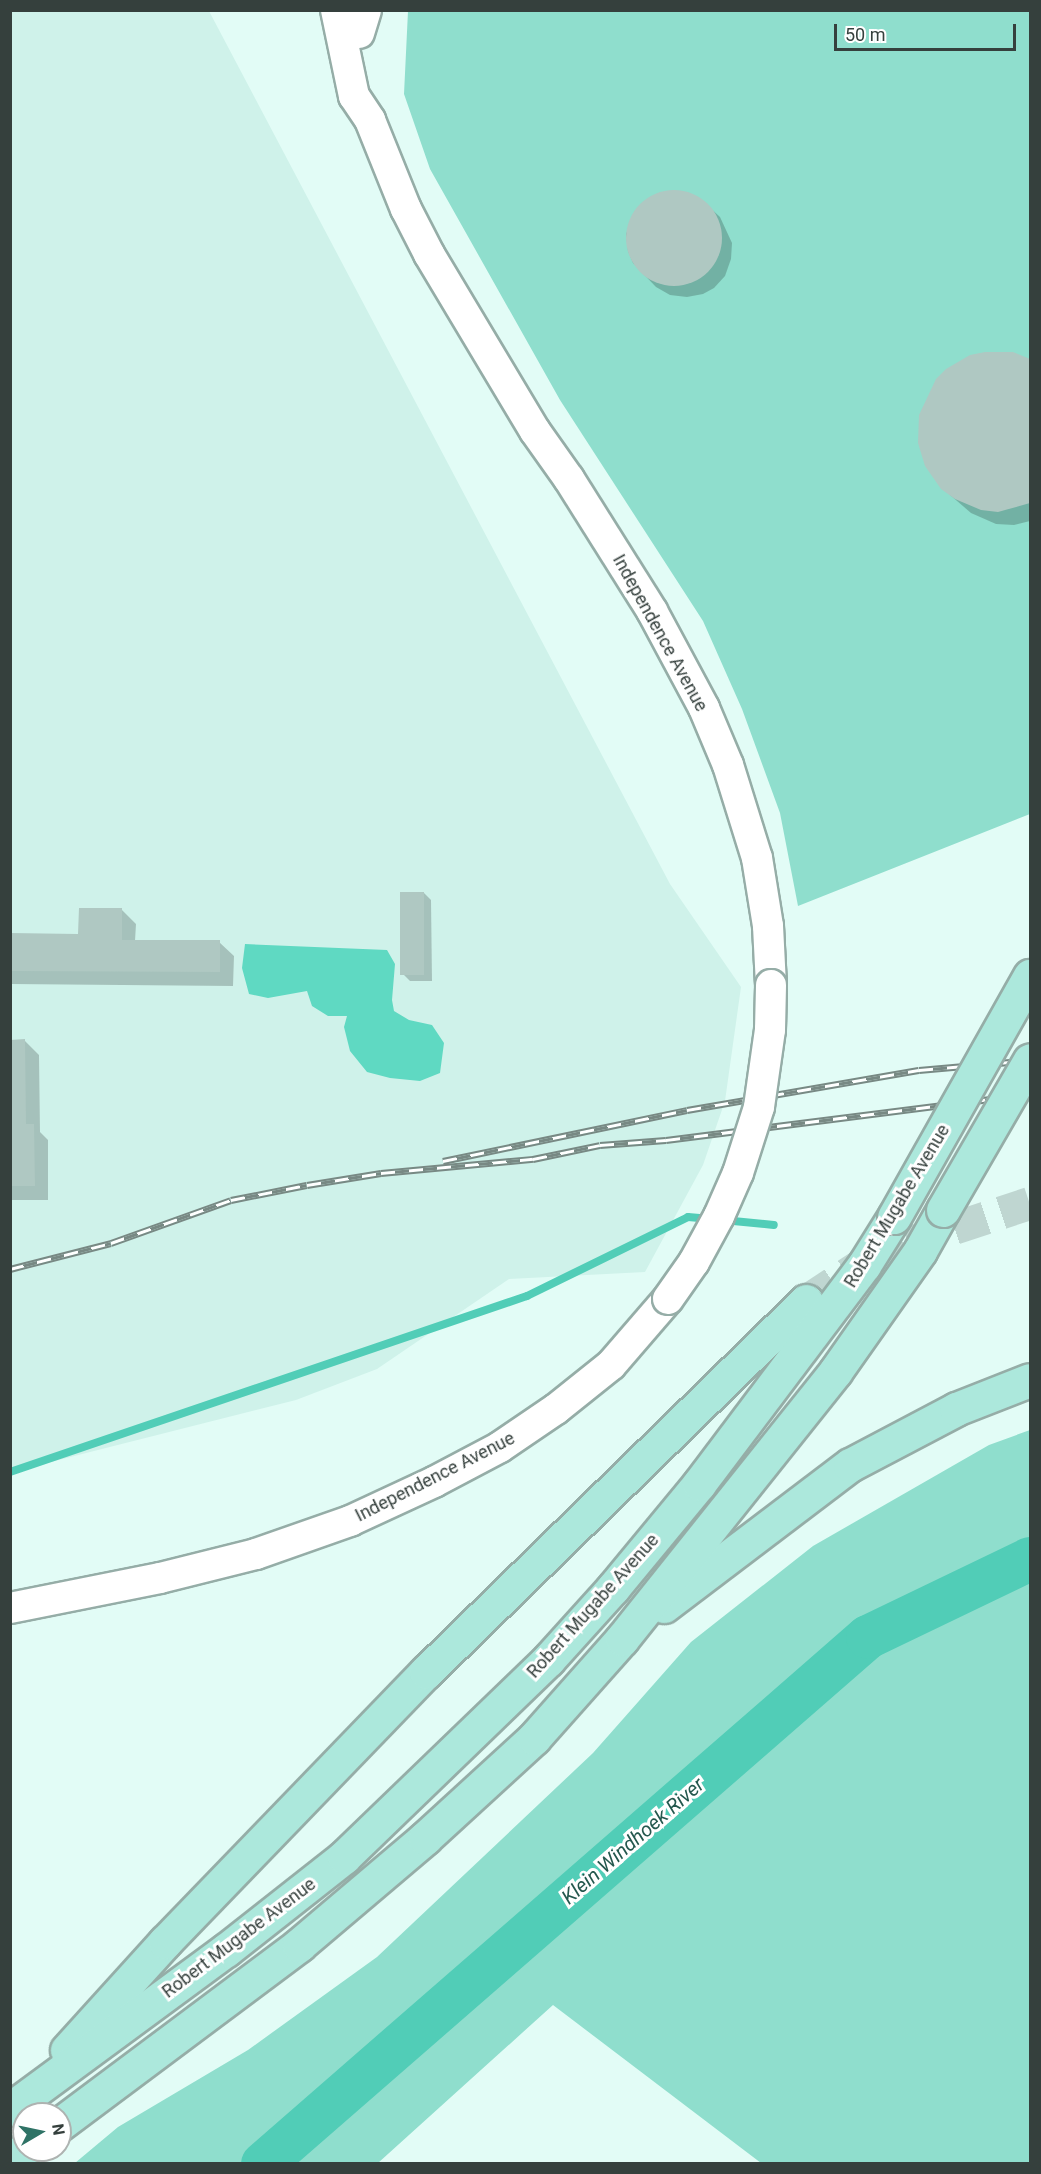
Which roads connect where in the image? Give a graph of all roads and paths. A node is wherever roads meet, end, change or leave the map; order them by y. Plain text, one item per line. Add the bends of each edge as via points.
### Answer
1 (336, 10) edge
2 (360, 18) edge
3 (370, 120) junction
4 (1030, 975) edge
5 (1030, 1060) edge
6 (806, 1301) tunnel mouth
7 (1030, 1380) edge
8 (10, 1608) edge
9 (622, 1639) junction
10 (19, 2102) edge
11 (20, 2102) edge
12 (72, 2115) edge

1 - 3 main road, Independence Avenue via 354,96
2 - 3 main road, Independence Avenue via 374,98
3 - 8 main road, Independence Avenue, bridge via 429,254 652,611 704,708 728,765 757,858 768,926 771,985 765,1076 752,1129 719,1216 694,1262 611,1365 556,1409 500,1447 350,1521 256,1554
4 - 11 main road, Robert Mugabe Avenue, bridge via 864,1265 699,1484 613,1588 548,1660 344,1857
5 - 9 main road, Robert Mugabe Avenue, bridge via 920,1251 835,1372
6 - 10 main road via 426,1672 165,1942
7 - 9 main road via 956,1409 850,1465
9 - 12 main road, Robert Mugabe Avenue via 534,1738 417,1845 250,1984

